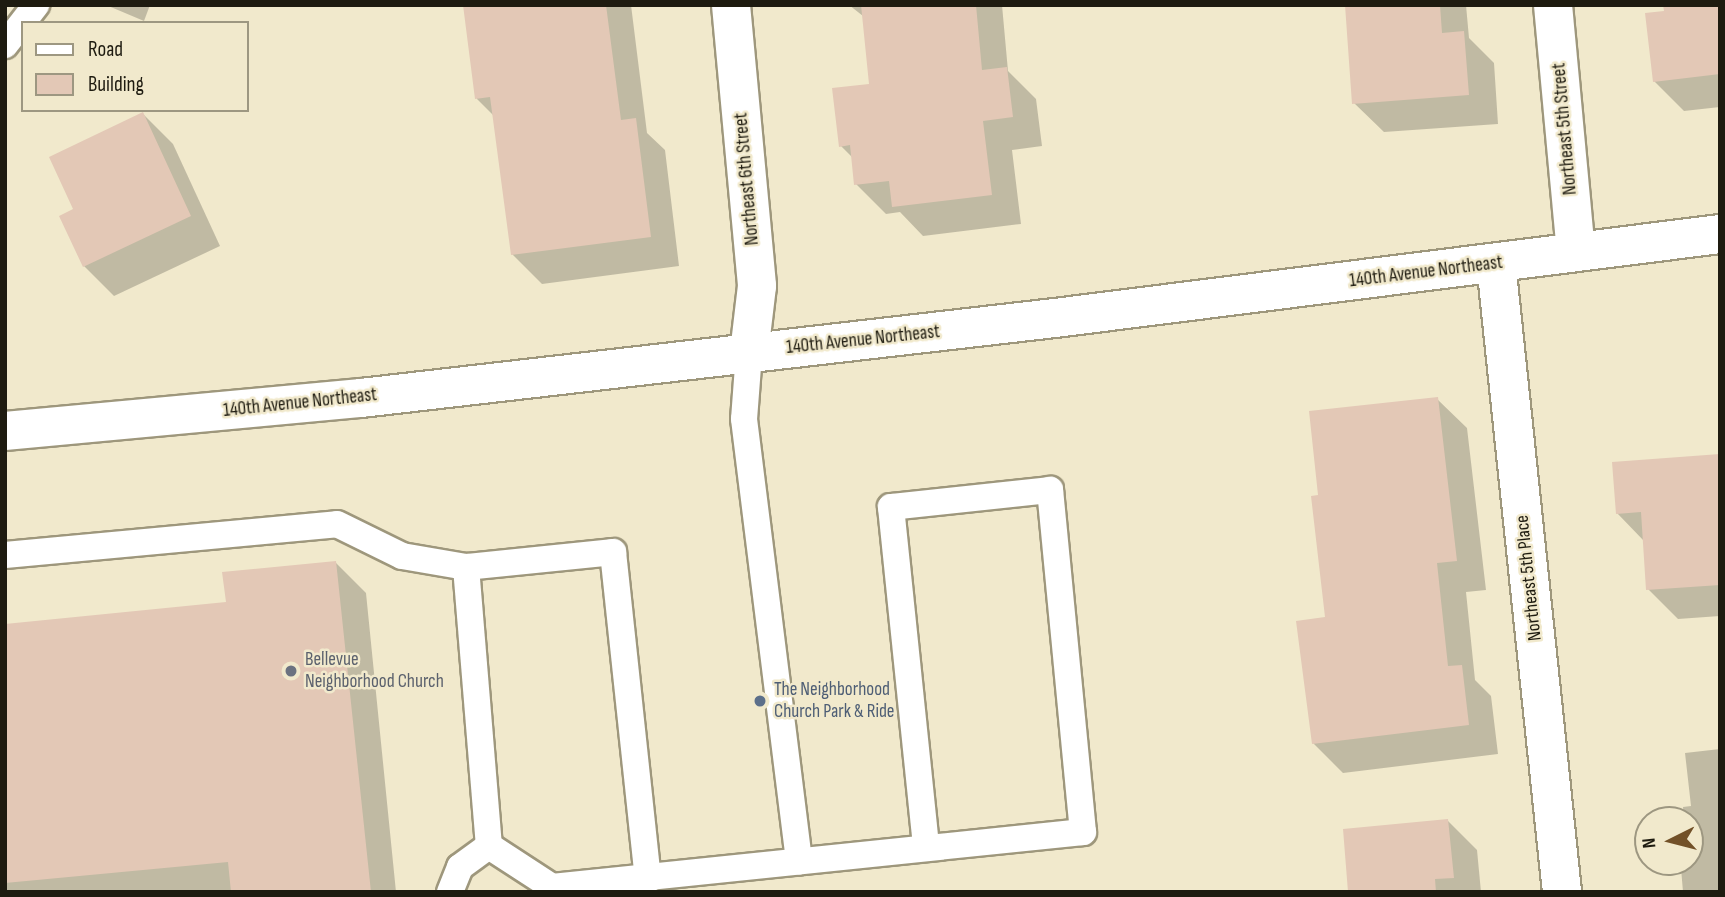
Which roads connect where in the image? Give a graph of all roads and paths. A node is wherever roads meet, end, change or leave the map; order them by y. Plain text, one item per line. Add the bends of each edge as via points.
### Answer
1 (36, 5) edge
2 (731, 5) edge
3 (1553, 5) edge
4 (24, 21) edge
5 (21, 24) edge
6 (5, 45) edge
7 (1720, 234) edge
8 (1576, 252) junction
9 (1496, 264) junction
10 (749, 353) junction
11 (6, 423) edge
12 (5, 555) edge
13 (466, 567) junction
14 (489, 846) junction
15 (926, 846) junction
16 (799, 862) junction
17 (648, 880) junction
18 (551, 889) edge
19 (450, 892) edge
20 (1563, 892) edge

1 - 4 lane
2 - 10 street, Northeast 6th Street via 757,286
3 - 8 street, Northeast 5th Street
5 - 6 lane
7 - 8 street, 140th Avenue Northeast
8 - 9 street, 140th Avenue Northeast
9 - 10 street, 140th Avenue Northeast
9 - 20 street, Northeast 5th Place
10 - 11 street, 140th Avenue Northeast via 361,397
10 - 16 lane via 744,419
12 - 13 lane via 337,524 402,556
13 - 14 lane
13 - 17 lane via 613,552
14 - 18 lane
14 - 19 lane via 460,867
15 - 15 lane via 1083,832 1050,491 891,507
15 - 16 lane
16 - 17 lane
17 - 18 lane

